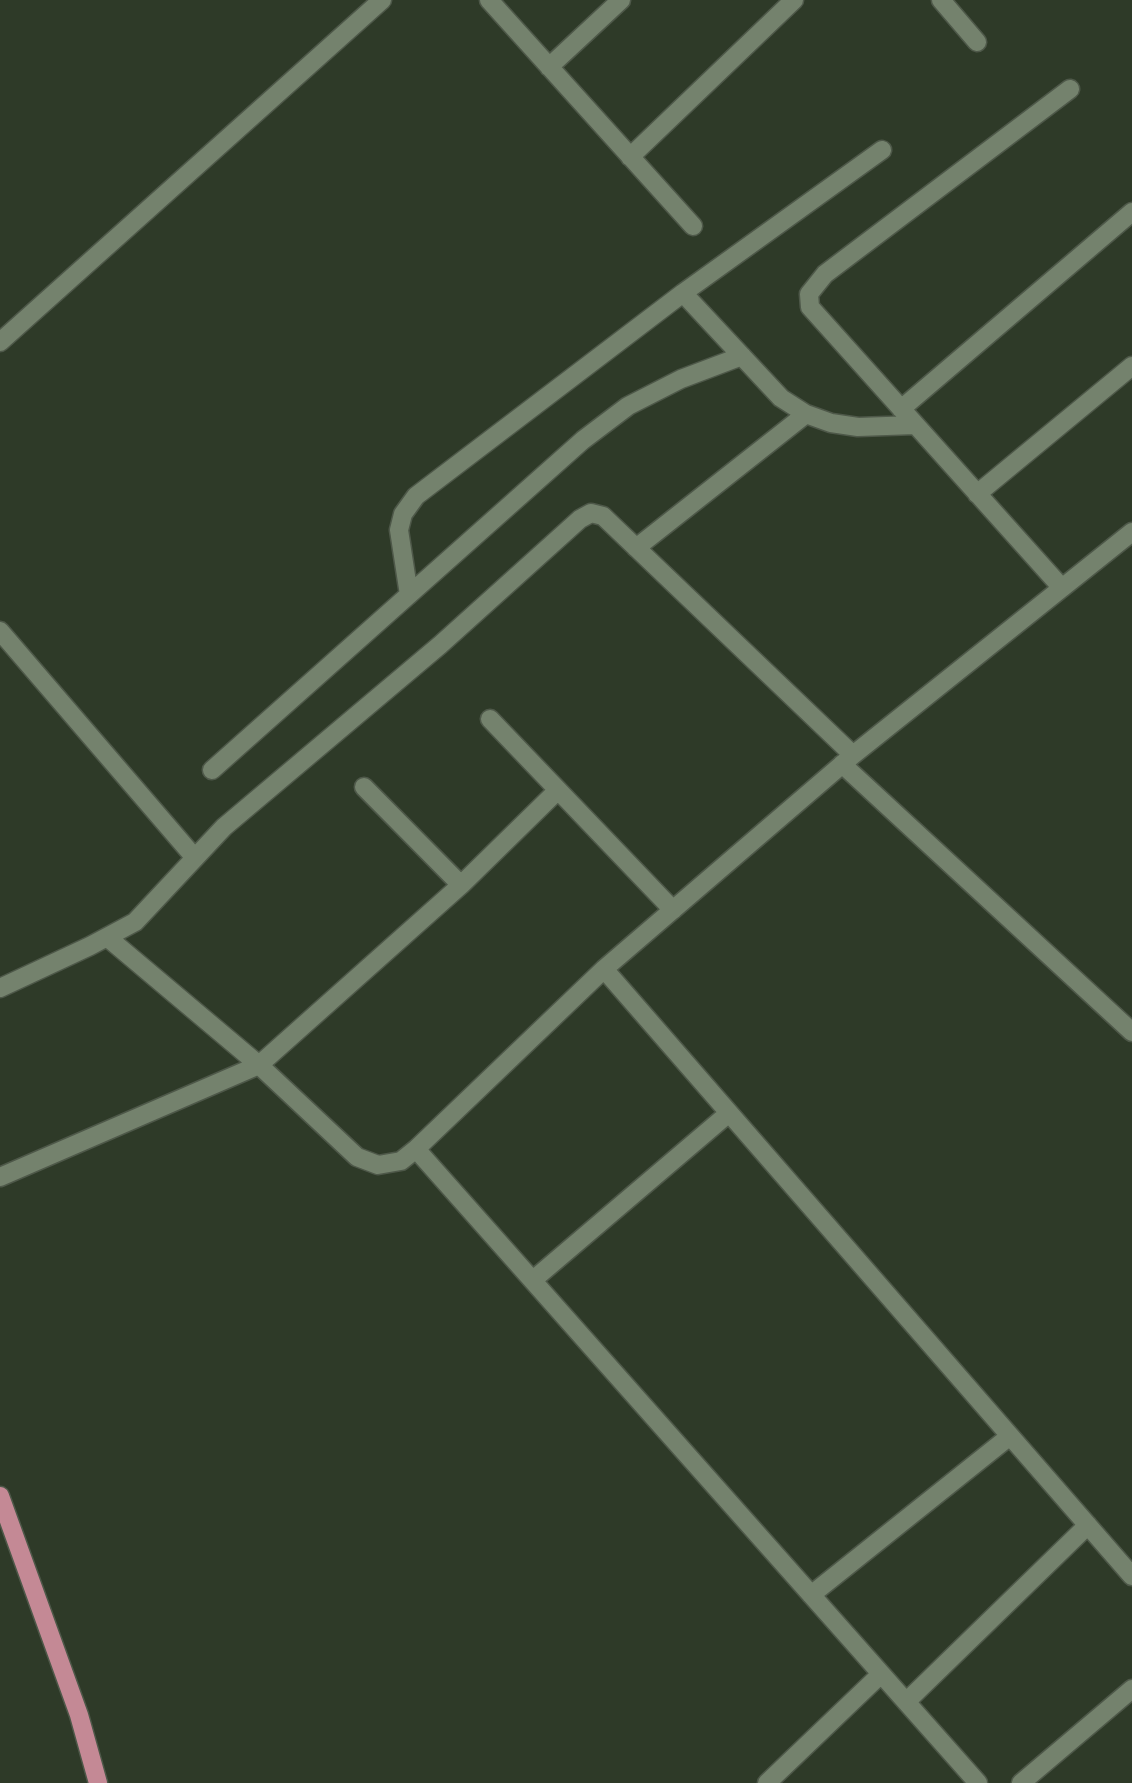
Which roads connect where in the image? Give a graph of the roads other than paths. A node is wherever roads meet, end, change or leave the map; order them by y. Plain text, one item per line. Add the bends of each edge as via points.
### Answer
1 (382, 0) edge
2 (489, 0) edge
3 (621, 0) edge
4 (794, 0) edge
5 (941, 0) edge
6 (977, 42) dead end
7 (549, 67) junction
8 (1070, 89) dead end
9 (882, 150) dead end
10 (630, 157) junction
11 (1132, 213) edge
12 (693, 226) dead end
13 (683, 293) junction
14 (0, 342) edge
15 (742, 357) junction
16 (1132, 366) edge
17 (901, 409) junction
18 (806, 414) junction
19 (915, 425) junction
20 (977, 494) junction
21 (1132, 532) edge
22 (636, 548) junction
23 (1062, 588) junction
24 (409, 595) junction
25 (0, 631) edge
26 (490, 719) dead end
27 (848, 759) junction
28 (212, 770) dead end
29 (364, 787) dead end
30 (558, 790) junction
31 (195, 858) junction
32 (461, 885) junction
33 (673, 910) junction
34 (107, 937) junction
35 (604, 969) junction
36 (0, 988) edge
37 (1132, 1032) edge
38 (259, 1065) junction
39 (729, 1113) junction
40 (416, 1149) junction
41 (0, 1177) edge
42 (533, 1280) junction
43 (1010, 1436) junction
44 (0, 1496) edge
45 (1088, 1525) junction
46 (1132, 1576) edge
47 (811, 1595) junction
48 (881, 1674) junction
49 (1132, 1689) edge
50 (906, 1702) junction
51 (98, 1783) edge
52 (767, 1783) edge
53 (978, 1783) edge
54 (1021, 1783) edge

1 - 14 street
2 - 7 street
3 - 7 street
4 - 10 street
5 - 6 street
7 - 10 street
8 - 17 street via 825,274 809,294 810,307
9 - 13 street
10 - 12 street
11 - 17 street
13 - 15 street
13 - 24 street via 416,496 403,514 399,530
15 - 18 street via 782,398
15 - 24 street via 628,406 583,440
16 - 20 street
17 - 19 street
18 - 19 street via 858,427
18 - 22 street
19 - 20 street
20 - 23 street
21 - 23 street
22 - 27 street
22 - 31 street via 603,516 591,513 580,519 440,645 224,827
23 - 27 street
24 - 28 street
25 - 31 street
26 - 30 street
27 - 33 street
27 - 37 street
29 - 32 street
30 - 32 street
30 - 33 street
31 - 34 street via 135,922
32 - 38 street
33 - 35 street
34 - 36 street
34 - 38 street
35 - 39 street
35 - 40 street
38 - 40 street via 357,1157 378,1165 401,1161
38 - 41 street
39 - 42 street
39 - 43 street
40 - 42 street
42 - 47 street
43 - 45 street
43 - 47 street
44 - 51 main road via 80,1715
45 - 46 street
45 - 50 street
47 - 48 street
48 - 50 street
48 - 52 street
49 - 54 street
50 - 53 street

